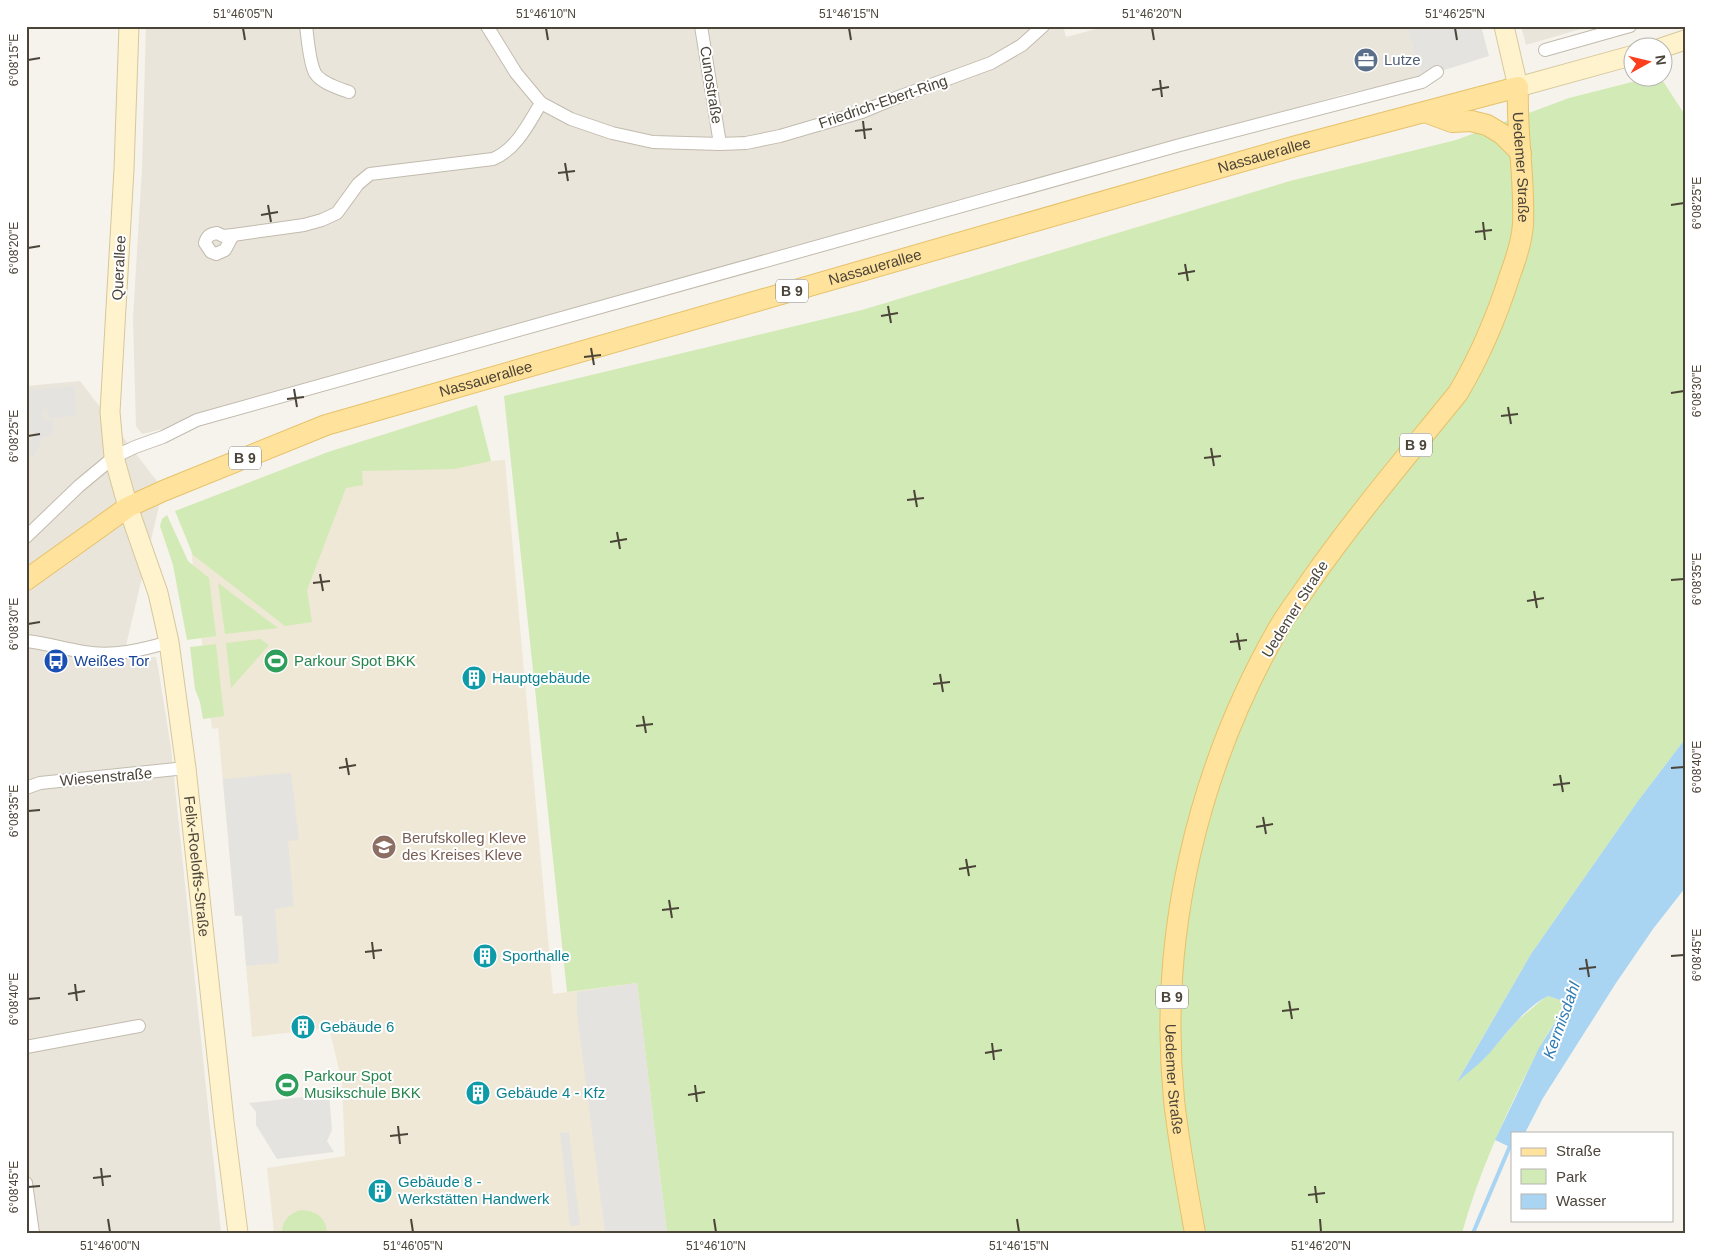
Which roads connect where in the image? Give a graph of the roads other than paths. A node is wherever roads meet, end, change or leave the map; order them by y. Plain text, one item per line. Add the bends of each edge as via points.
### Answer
1 (129, 26) edge
2 (306, 26) edge
3 (487, 26) edge
4 (701, 26) edge
5 (1043, 26) edge
6 (1504, 26) edge
7 (1630, 26) edge
8 (1545, 50) dead end
9 (1624, 58) edge
10 (1437, 72) dead end
11 (1518, 87) junction
12 (349, 92) dead end
13 (541, 103) junction
14 (1425, 112) junction
15 (720, 144) junction
16 (1521, 153) junction
17 (233, 235) dead end
18 (113, 449) junction
19 (128, 507) junction
20 (26, 537) edge
21 (26, 580) edge
22 (26, 640) edge
23 (169, 642) junction
24 (186, 768) junction
25 (26, 788) edge
26 (139, 1026) dead end
27 (26, 1047) edge
28 (26, 1183) edge
29 (33, 1233) edge
30 (238, 1233) edge
31 (1195, 1233) edge

1 - 18 street, Querallee via 110,412
2 - 12 street via 316,74
3 - 13 street, Friedrich-Ebert-Ring via 516,73
4 - 15 street, Cunostraße
5 - 15 street, Friedrich-Ebert-Ring via 1022,45 991,63 862,112 780,136
6 - 11 street
7 - 8 street
9 - 11 street, Nassauerallee
10 - 18 street, Nassauerallee via 1422,82 1180,145 197,420 135,447
11 - 14 main road, Nassauerallee / B 9
11 - 16 main road, Uedemer Straße / B 9
13 - 15 street, Friedrich-Ebert-Ring via 571,119 612,133 653,142
13 - 17 street via 511,148 499,157 370,174 358,184 337,213 322,220
14 - 16 main road via 1452,122 1471,121 1487,125 1502,134
14 - 19 main road, Nassauerallee / B 9 via 1296,146 326,425
16 - 31 main road, Uedemer Straße / B 9 via 1523,217 1520,244 1500,307 1474,367 1458,394 1338,541 1279,627 1242,698 1215,765 1196,829 1174,944 1174,1098
18 - 19 street, Querallee
18 - 20 street, Nassauerallee
19 - 21 main road, Nassauerallee
19 - 23 street, Felix-Roeloffs-Straße via 158,593
22 - 23 street via 86,653 125,653
23 - 24 street, Felix-Roeloffs-Straße
24 - 25 street, Wiesenstraße via 40,783
24 - 30 street, Felix-Roeloffs-Straße
26 - 27 street
28 - 29 street

